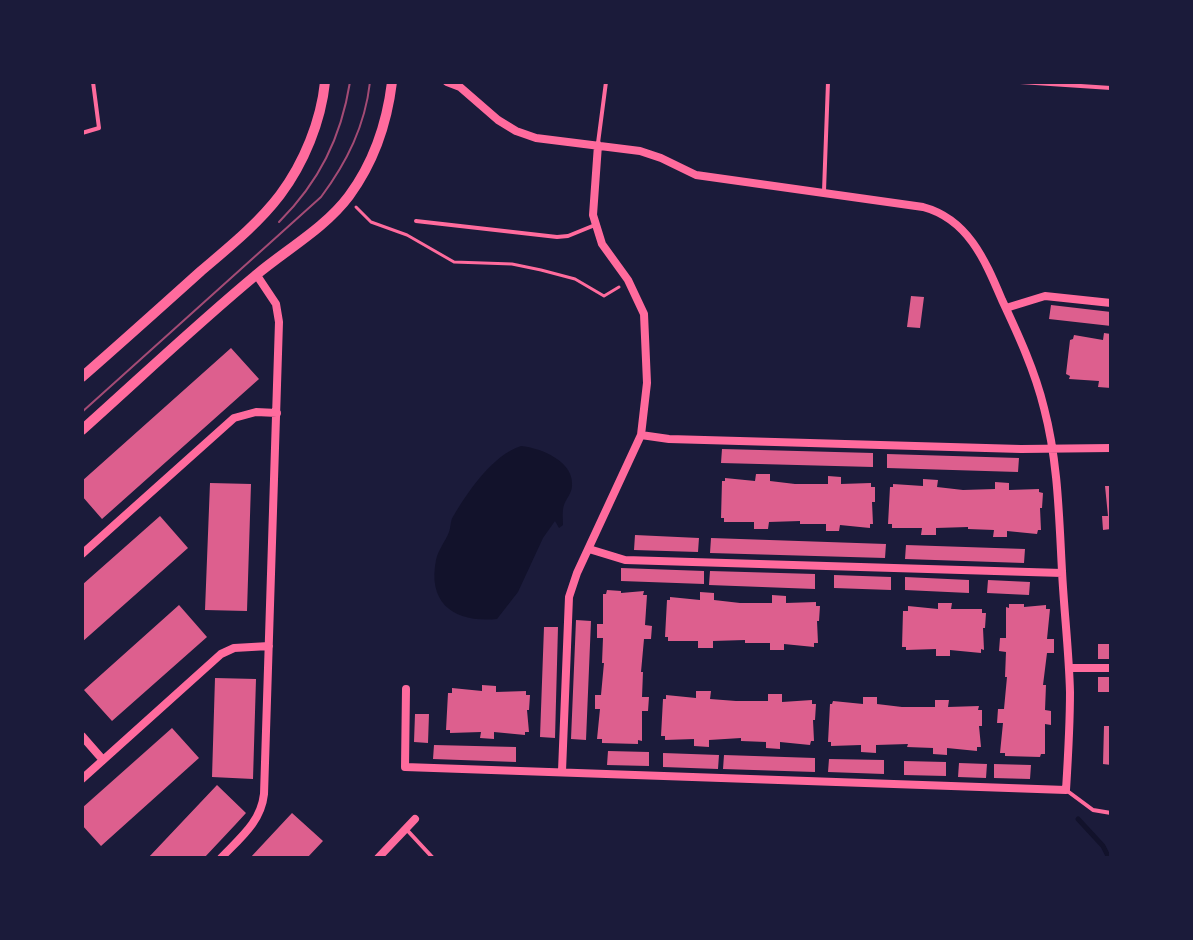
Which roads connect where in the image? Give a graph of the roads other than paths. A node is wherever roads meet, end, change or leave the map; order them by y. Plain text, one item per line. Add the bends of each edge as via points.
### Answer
1 (93, 82) edge
2 (325, 82) edge
3 (392, 82) edge
4 (447, 82) edge
5 (606, 82) edge
6 (828, 82) edge
7 (1020, 82) edge
8 (1111, 88) edge
9 (82, 133) edge
10 (598, 145) junction
11 (824, 191) junction
12 (416, 221) dead end
13 (595, 225) junction
14 (256, 274) junction
15 (1111, 303) edge
16 (1006, 308) junction
17 (82, 377) edge
18 (277, 413) junction
19 (82, 430) edge
20 (641, 435) junction
21 (1111, 448) edge
22 (1051, 449) junction
23 (589, 549) junction
24 (82, 554) edge
25 (1062, 573) junction
26 (269, 646) junction
27 (1069, 668) junction
28 (1111, 668) edge
29 (406, 689) dead end
30 (82, 736) edge
31 (103, 760) junction
32 (562, 771) junction
33 (82, 779) edge
34 (1066, 790) junction
35 (1111, 813) edge
36 (415, 819) dead end
37 (405, 828) junction
38 (221, 858) edge
39 (378, 858) edge
40 (433, 858) edge

1 - 9 lane via 99,128
2 - 17 street via 313,132 281,194
3 - 14 street via 380,137 348,198
4 - 10 street via 516,131
5 - 10 lane
6 - 11 lane
7 - 8 lane
10 - 11 street via 640,151 696,175
10 - 13 street via 592,197
11 - 16 street via 923,207 953,221 984,259
12 - 13 lane via 557,237
13 - 20 street via 644,314 647,383
14 - 18 street via 279,313
14 - 19 street
15 - 16 street via 1045,296
16 - 22 street via 1044,407
18 - 24 street via 234,418
18 - 26 street
20 - 22 street
20 - 23 street
21 - 22 street
22 - 25 street
23 - 25 street via 625,560
23 - 32 street via 569,597
25 - 27 street
26 - 31 street via 221,654
26 - 38 street via 263,809
27 - 28 street
27 - 34 street
29 - 32 street via 405,767
30 - 31 street
31 - 33 street
32 - 34 street
34 - 35 lane via 1093,810
36 - 37 street
37 - 39 street
37 - 40 lane

